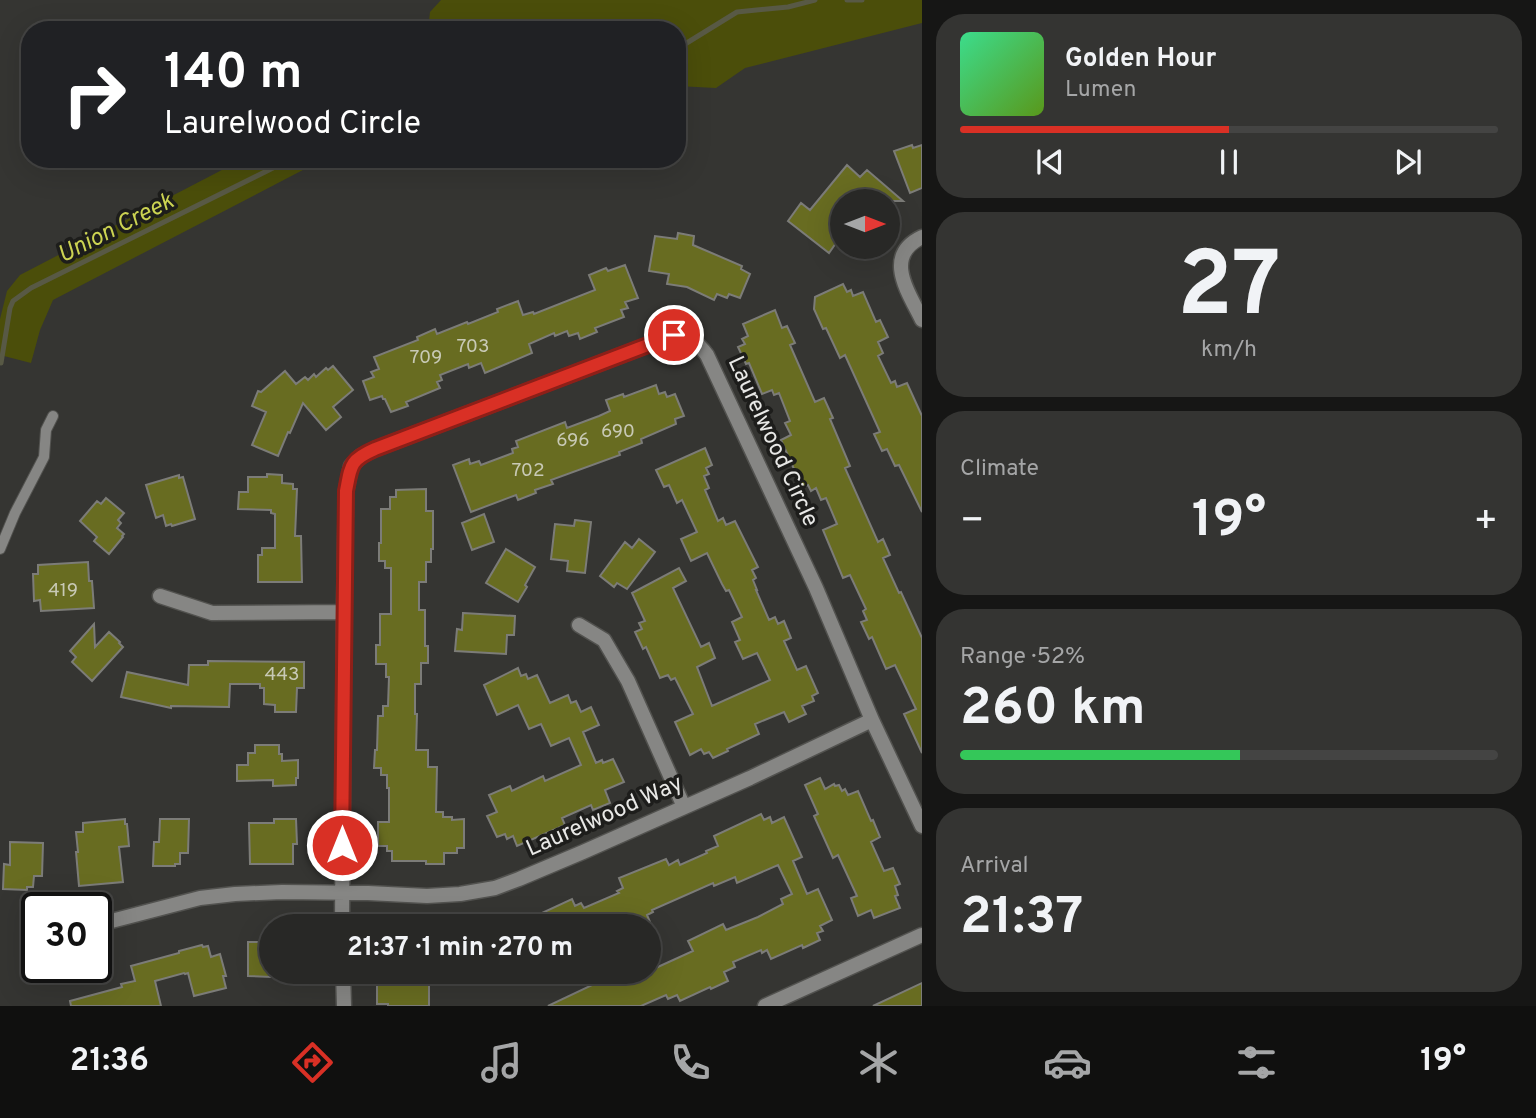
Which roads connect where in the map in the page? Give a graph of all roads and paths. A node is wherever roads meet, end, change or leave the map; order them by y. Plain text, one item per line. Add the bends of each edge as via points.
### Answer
1 (922, 237) edge
2 (922, 320) edge
3 (53, 416) dead end
4 (0, 549) edge
5 (160, 596) dead end
6 (344, 612) junction
7 (579, 625) dead end
8 (872, 720) junction
9 (684, 807) junction
10 (922, 826) edge
11 (342, 893) junction
12 (342, 914) edge
13 (112, 921) edge
14 (922, 935) edge
15 (343, 984) edge
16 (344, 1006) edge
17 (765, 1006) edge

1 - 2 street via 908,247 900,270
3 - 4 lane via 44,457
5 - 6 street via 212,613
6 - 8 street, Laurelwood Circle via 346,491 351,466 361,456 666,337 682,336 695,341 707,355
6 - 11 street, Laurelwood Circle
7 - 9 street via 604,640 628,681
8 - 9 street, Laurelwood Way
8 - 10 street, Laurelwood Circle
9 - 11 street, Laurelwood Way via 495,888 427,896
11 - 12 street, Laurelwood Circle
11 - 13 street, Laurelwood Way via 200,898
14 - 17 street
15 - 16 street

